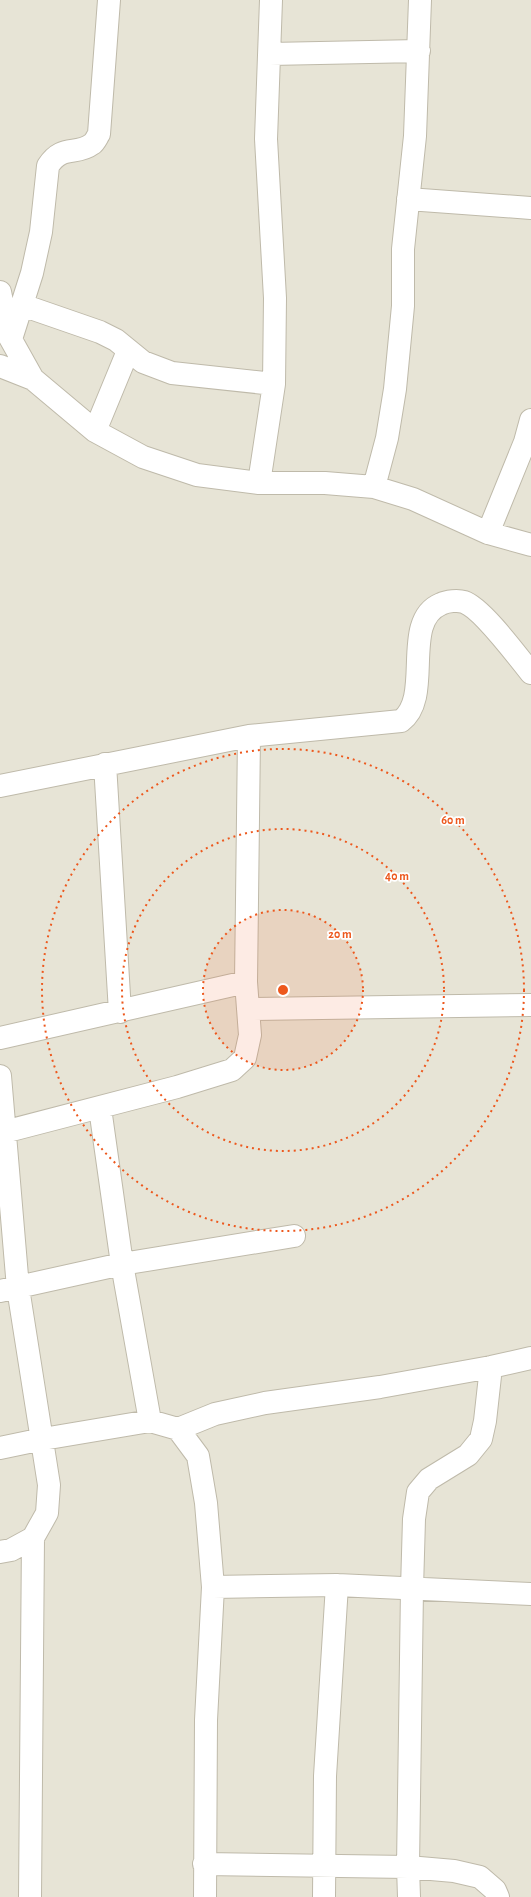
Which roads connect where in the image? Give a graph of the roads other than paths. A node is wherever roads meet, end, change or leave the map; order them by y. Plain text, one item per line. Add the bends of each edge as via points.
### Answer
1 (109, 0) edge
2 (271, 0) edge
3 (420, 0) edge
4 (419, 52) junction
5 (270, 54) junction
6 (408, 199) junction
7 (531, 208) edge
8 (0, 292) edge
9 (22, 305) junction
10 (11, 340) junction
11 (128, 351) junction
12 (0, 366) edge
13 (33, 379) junction
14 (274, 384) junction
15 (531, 420) edge
16 (95, 430) junction
17 (259, 483) junction
18 (374, 487) junction
19 (488, 533) junction
20 (531, 545) edge
21 (531, 673) edge
22 (249, 736) junction
23 (105, 764) junction
24 (0, 786) edge
25 (246, 982) junction
26 (531, 1005) edge
27 (248, 1009) junction
28 (120, 1012) junction
29 (0, 1038) edge
30 (0, 1076) edge
31 (100, 1108) junction
32 (2, 1133) edge
33 (294, 1236) dead end
34 (122, 1264) junction
35 (9, 1290) edge
36 (531, 1358) edge
37 (490, 1367) junction
38 (150, 1421) junction
39 (178, 1430) junction
40 (43, 1439) junction
41 (0, 1448) edge
42 (33, 1538) junction
43 (0, 1552) edge
44 (337, 1585) junction
45 (213, 1586) junction
46 (412, 1588) junction
47 (531, 1594) edge
48 (204, 1864) junction
49 (323, 1865) junction
50 (408, 1867) junction
51 (30, 1897) edge
52 (204, 1897) edge
53 (324, 1897) edge
54 (409, 1897) edge
55 (498, 1897) edge

1 - 9 street via 99,134 93,144 64,152 54,158 48,166 39,239
2 - 5 street
3 - 4 street
4 - 5 street
4 - 6 street
5 - 14 street via 266,139 275,298
6 - 7 street
6 - 18 street via 403,249 403,306 395,389 387,438
8 - 10 street
9 - 10 street
9 - 11 street via 100,332 116,340
10 - 13 street
11 - 14 street via 143,362 172,373
11 - 16 street
12 - 13 street
13 - 16 street
14 - 17 street
15 - 19 street via 525,442
16 - 17 street via 143,457 197,475
17 - 18 street via 325,483
18 - 19 street via 413,499
19 - 20 street
21 - 22 street via 480,613 464,602 446,602 432,608 424,619 419,646 415,701 409,715 401,721
22 - 23 street
22 - 25 street
23 - 24 street
23 - 28 street
25 - 27 street
25 - 28 street
26 - 27 street
27 - 31 street via 250,1036 245,1058 232,1070
28 - 29 street
30 - 32 street
31 - 32 street
31 - 34 street
32 - 35 street
33 - 34 street
34 - 35 street
34 - 38 street
35 - 40 street
36 - 37 street
37 - 39 street via 380,1387 265,1403 215,1414
37 - 46 street via 486,1421 481,1439 468,1455 429,1479 418,1492 414,1519
38 - 39 street
38 - 40 street
39 - 45 street via 198,1456 206,1503
40 - 41 street
40 - 42 street via 49,1485 47,1513
42 - 43 street via 11,1550
42 - 51 street
44 - 45 street
44 - 46 street
44 - 49 street via 325,1776
45 - 48 street via 206,1720
46 - 47 street
46 - 50 street
48 - 49 street
48 - 52 street
49 - 50 street
49 - 53 street
50 - 54 street
50 - 55 street via 454,1871 480,1877 495,1890

